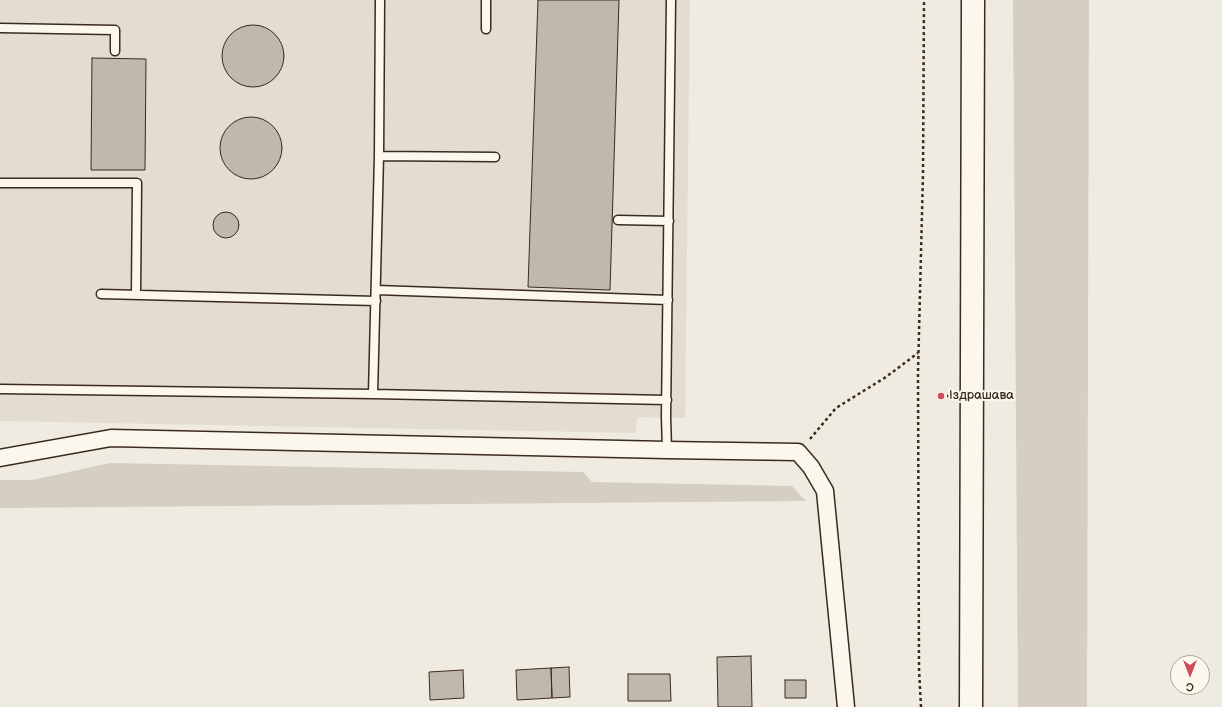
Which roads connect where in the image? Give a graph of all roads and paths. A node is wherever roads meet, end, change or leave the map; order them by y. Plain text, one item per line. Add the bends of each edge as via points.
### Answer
1 (380, 0) edge
2 (486, 0) edge
3 (671, 0) edge
4 (924, 0) edge
5 (973, 0) edge
6 (0, 28) edge
7 (486, 29) dead end
8 (115, 51) dead end
9 (379, 156) junction
10 (495, 157) dead end
11 (0, 183) edge
12 (618, 220) dead end
13 (669, 221) junction
14 (376, 290) junction
15 (100, 294) dead end
16 (136, 295) junction
17 (668, 300) junction
18 (376, 301) junction
19 (918, 353) junction
20 (0, 389) edge
21 (373, 394) junction
22 (667, 400) junction
23 (667, 450) junction
24 (798, 452) junction
25 (0, 458) edge
26 (846, 707) edge
27 (921, 707) edge
28 (970, 707) edge

1 - 9 lane
2 - 7 lane
3 - 13 lane
4 - 19 path
5 - 28 main road
6 - 8 lane via 115,30
9 - 10 lane
9 - 14 lane
11 - 16 lane via 137,183
12 - 13 lane
13 - 17 lane
14 - 17 lane
14 - 18 lane
15 - 16 lane
16 - 18 lane
17 - 22 lane
18 - 21 lane
19 - 24 path via 886,377 836,408
19 - 27 path
20 - 21 lane
21 - 22 lane
22 - 23 lane
23 - 24 street
23 - 25 street via 111,438
24 - 26 street via 812,467 825,491

